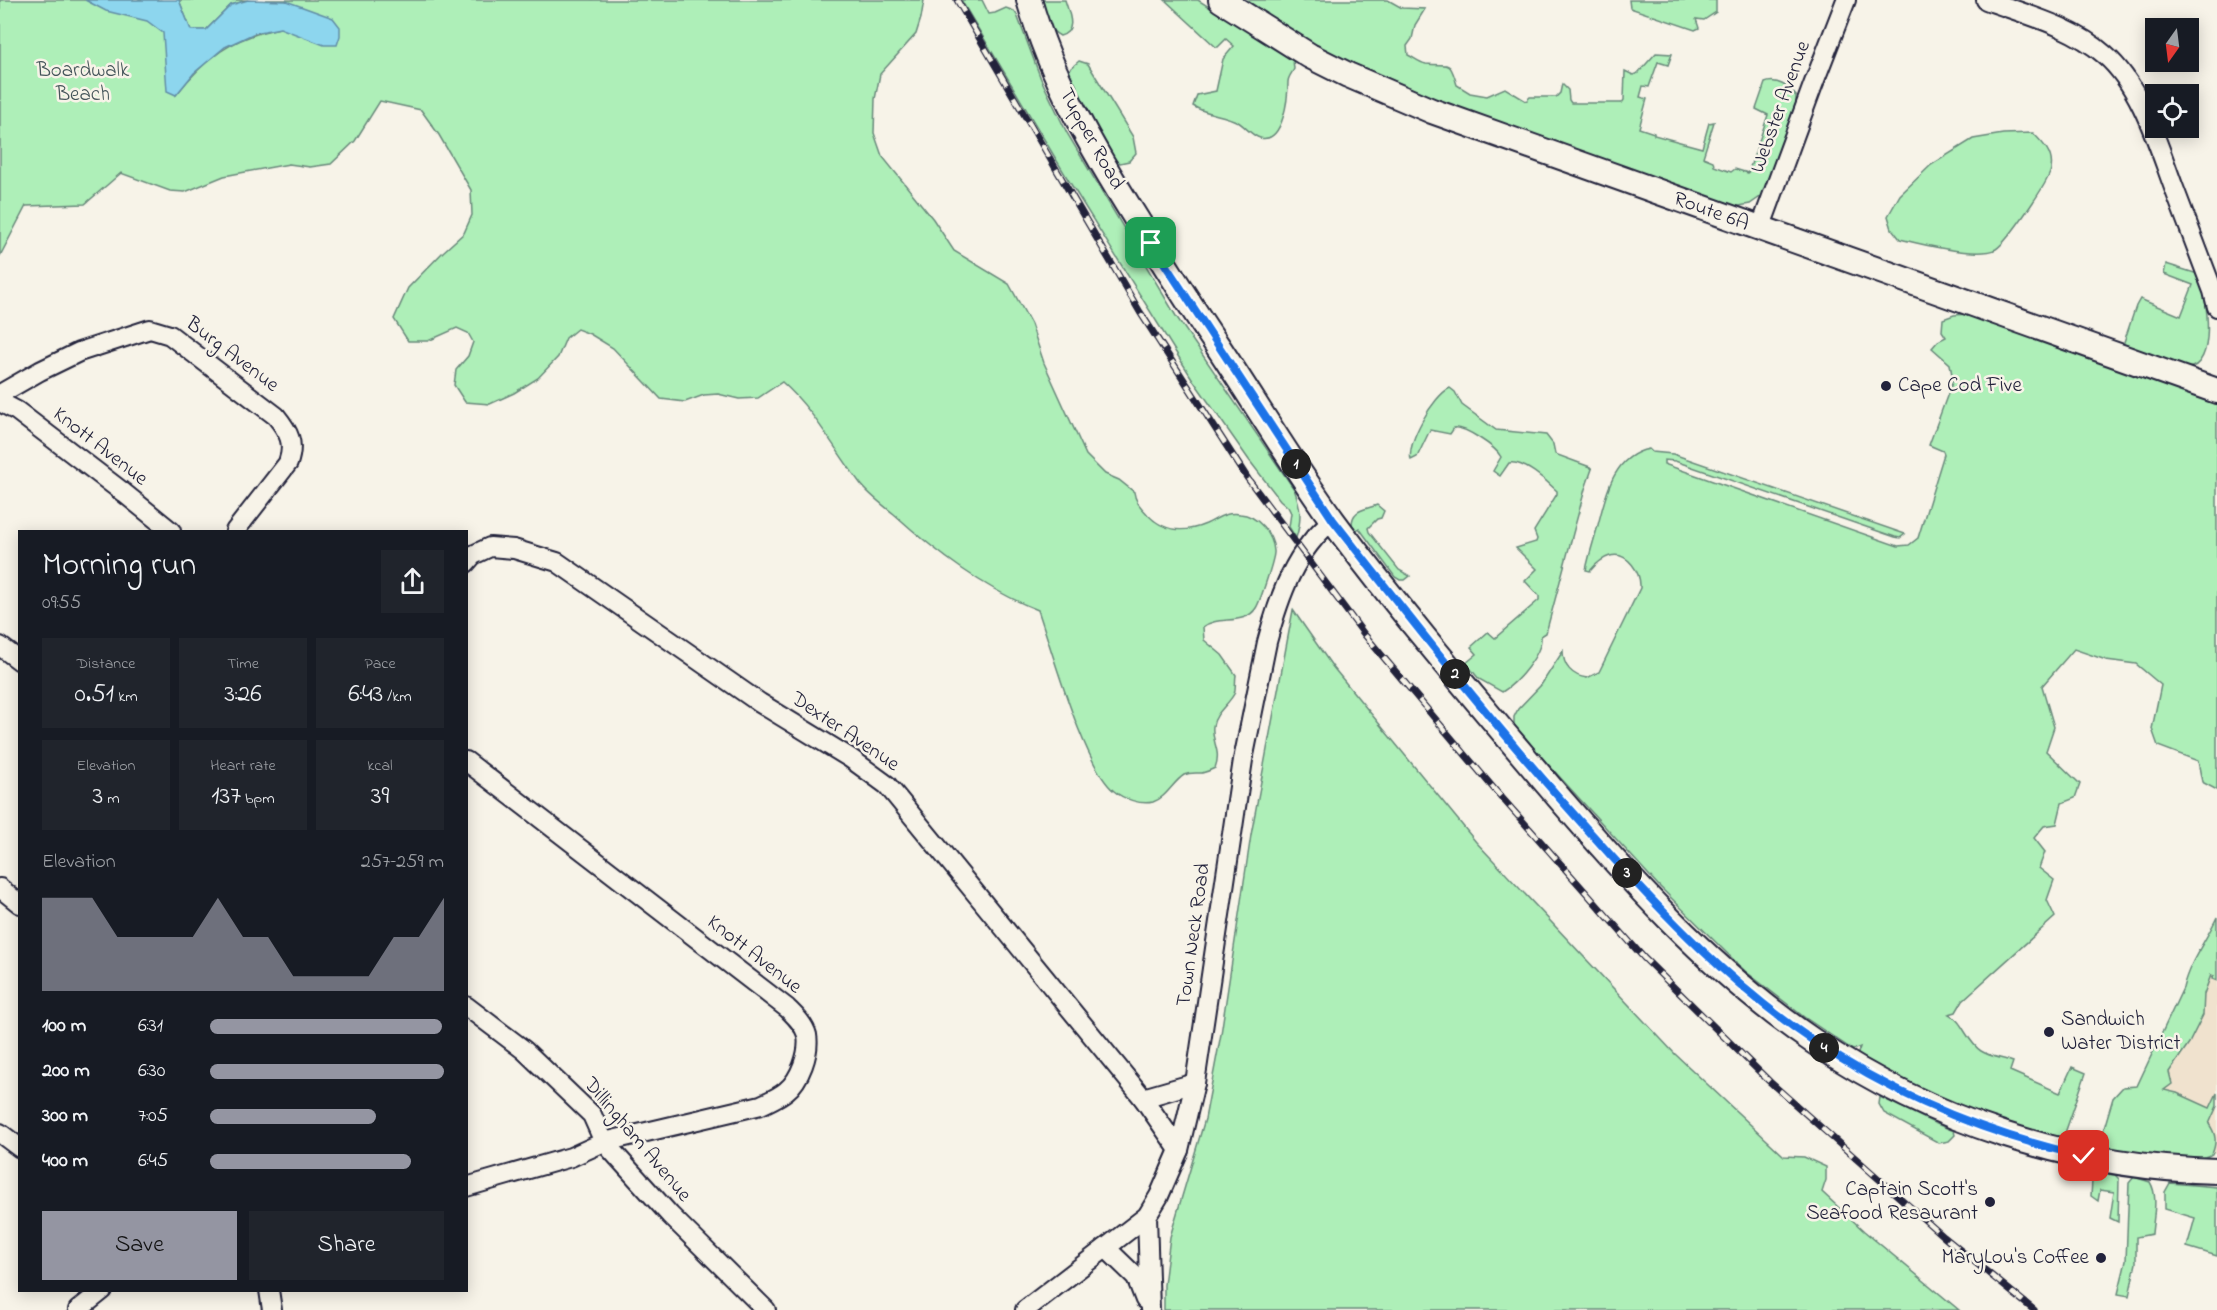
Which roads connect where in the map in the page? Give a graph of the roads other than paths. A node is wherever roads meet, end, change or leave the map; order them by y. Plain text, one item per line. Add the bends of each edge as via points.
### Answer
1 (1029, 0) edge
2 (1221, 0) edge
3 (1846, 0) edge
4 (1986, 0) edge
5 (1760, 230) junction
6 (2217, 307) edge
7 (2217, 392) edge
8 (0, 394) edge
9 (0, 402) edge
10 (1333, 520) junction
11 (170, 530) edge
12 (236, 530) edge
13 (468, 561) edge
14 (0, 646) edge
15 (18, 660) edge
16 (468, 763) edge
17 (0, 888) edge
18 (18, 902) edge
19 (468, 1008) edge
20 (1195, 1083) junction
21 (1143, 1098) junction
22 (604, 1142) junction
23 (1179, 1150) junction
24 (2217, 1171) edge
25 (468, 1186) edge
26 (1147, 1216) junction
27 (1106, 1248) junction
28 (100, 1292) edge
29 (269, 1292) edge
30 (78, 1310) edge
31 (272, 1310) edge
32 (766, 1310) edge
33 (1025, 1310) edge
34 (1149, 1310) edge

1 - 10 main road, Tupper Road via 1059,80 1094,150
2 - 5 main road, Route 6A via 1310,56 1385,92
3 - 5 street, Webster Avenue
4 - 6 street via 2076,35 2117,67 2136,95 2162,153
5 - 7 main road, Route 6A
8 - 12 street, Burg Avenue via 79,352 150,329 170,334 276,416 292,440 288,463
9 - 11 street, Knott Avenue via 17,411
10 - 20 street, Town Neck Road via 1307,545 1292,571 1267,642 1243,760
10 - 24 main road, Tupper Road via 1579,821 1710,958 1785,1021 1885,1084 2006,1135 2113,1161
13 - 21 street, Dexter Avenue via 490,547 514,549 556,562 887,785
14 - 15 street
16 - 22 street, Knott Avenue via 787,1008 807,1035 806,1052 795,1083 761,1105
17 - 18 street
19 - 22 street, Dillingham Avenue via 524,1050 592,1115
20 - 21 street
20 - 23 street, Town Neck Road
21 - 23 street, Dexter Avenue
22 - 25 street, Knott Avenue via 571,1157
22 - 32 street, Dillingham Avenue via 670,1215
23 - 26 street, Town Neck Road
26 - 27 street, Town Neck Road
26 - 34 street
27 - 33 street, Town Neck Road
27 - 34 street via 1136,1277
28 - 30 street
29 - 31 street

